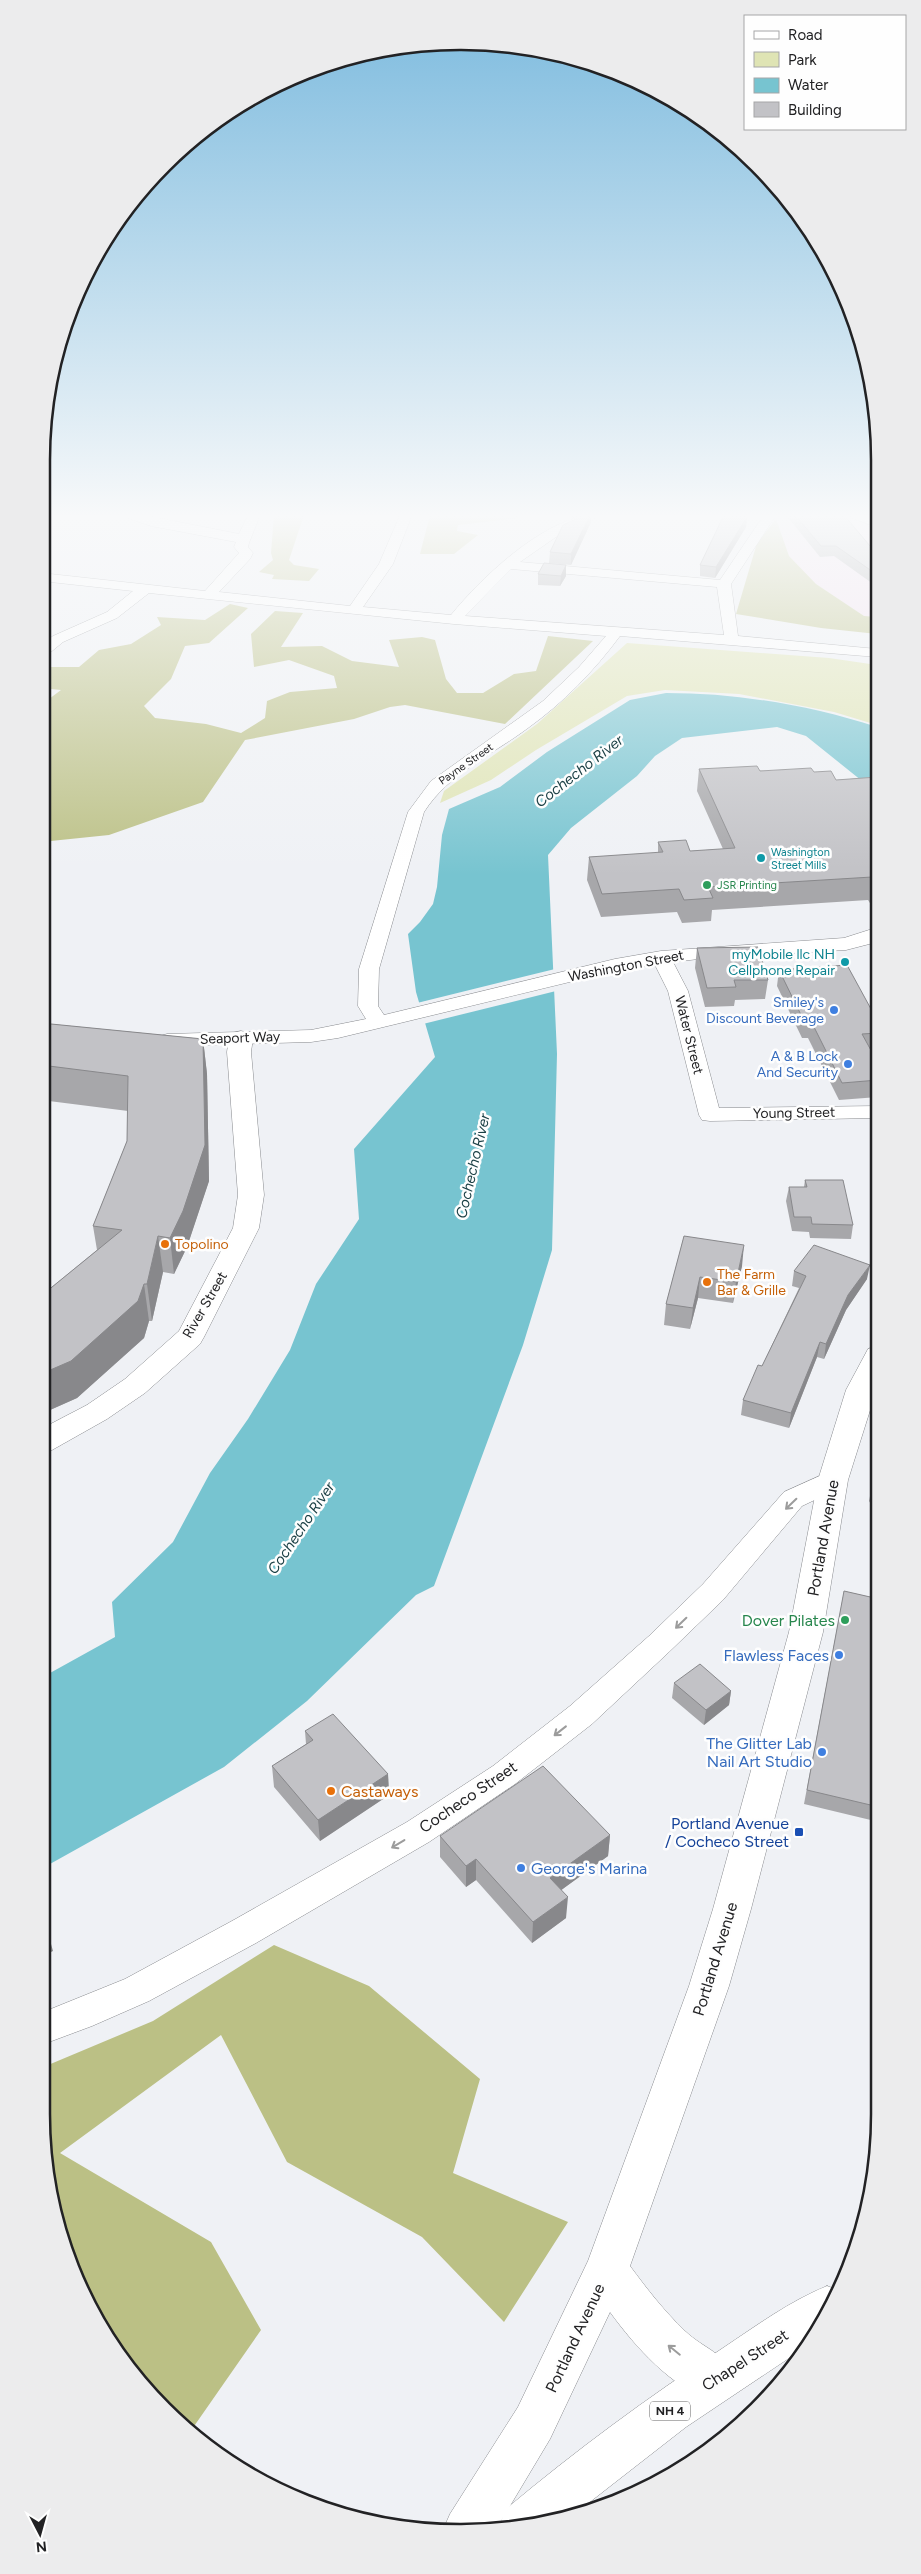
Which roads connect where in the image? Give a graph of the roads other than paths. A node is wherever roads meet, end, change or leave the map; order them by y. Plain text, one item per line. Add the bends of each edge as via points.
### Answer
1 (67, 635) edge
2 (613, 635) edge
3 (650, 635) edge
4 (731, 635) edge
5 (767, 635) edge
6 (50, 639) edge
7 (58, 639) junction
8 (732, 640) junction
9 (782, 643) junction
10 (50, 646) edge
11 (871, 652) edge
12 (871, 936) edge
13 (846, 944) junction
14 (871, 947) edge
15 (661, 957) junction
16 (378, 1022) junction
17 (143, 1038) edge
18 (241, 1038) junction
19 (871, 1112) edge
20 (710, 1115) joint
21 (871, 1370) edge
22 (50, 1437) edge
23 (833, 1480) junction
24 (50, 2026) edge
25 (606, 2271) junction
26 (820, 2312) edge
27 (713, 2380) junction
28 (533, 2517) edge
29 (472, 2524) edge

1 - 7 street
2 - 16 street, Payne Street via 593,660 524,724 445,778 422,801 369,969 368,1006
3 - 8 street
4 - 8 street
5 - 9 street
6 - 7 street
7 - 10 street
8 - 9 street
9 - 11 street
12 - 13 street, Washington Street
13 - 14 street
13 - 15 street, Washington Street
15 - 16 street, Washington Street
15 - 20 street, Water Street via 678,991
16 - 18 street, Seaport Way via 311,1036
17 - 18 street, Seaport Way
18 - 22 main road, River Street via 239,1052 251,1195 246,1228 190,1337 135,1386 97,1412
19 - 20 street, Young Street
21 - 23 main road, Portland Avenue via 861,1390
23 -> 24 street, Cocheco Street via 793,1499 713,1592 659,1644 581,1715 504,1775 410,1837 244,1932 137,1990
23 - 25 main road, Portland Avenue via 806,1632 732,1909 709,1986
27 -> 25 main road via 670,2348
25 - 29 main road, Portland Avenue via 534,2423
26 - 27 main road, Chapel Street / NH 4
27 - 28 main road, Chapel Street / NH 4 via 576,2479

